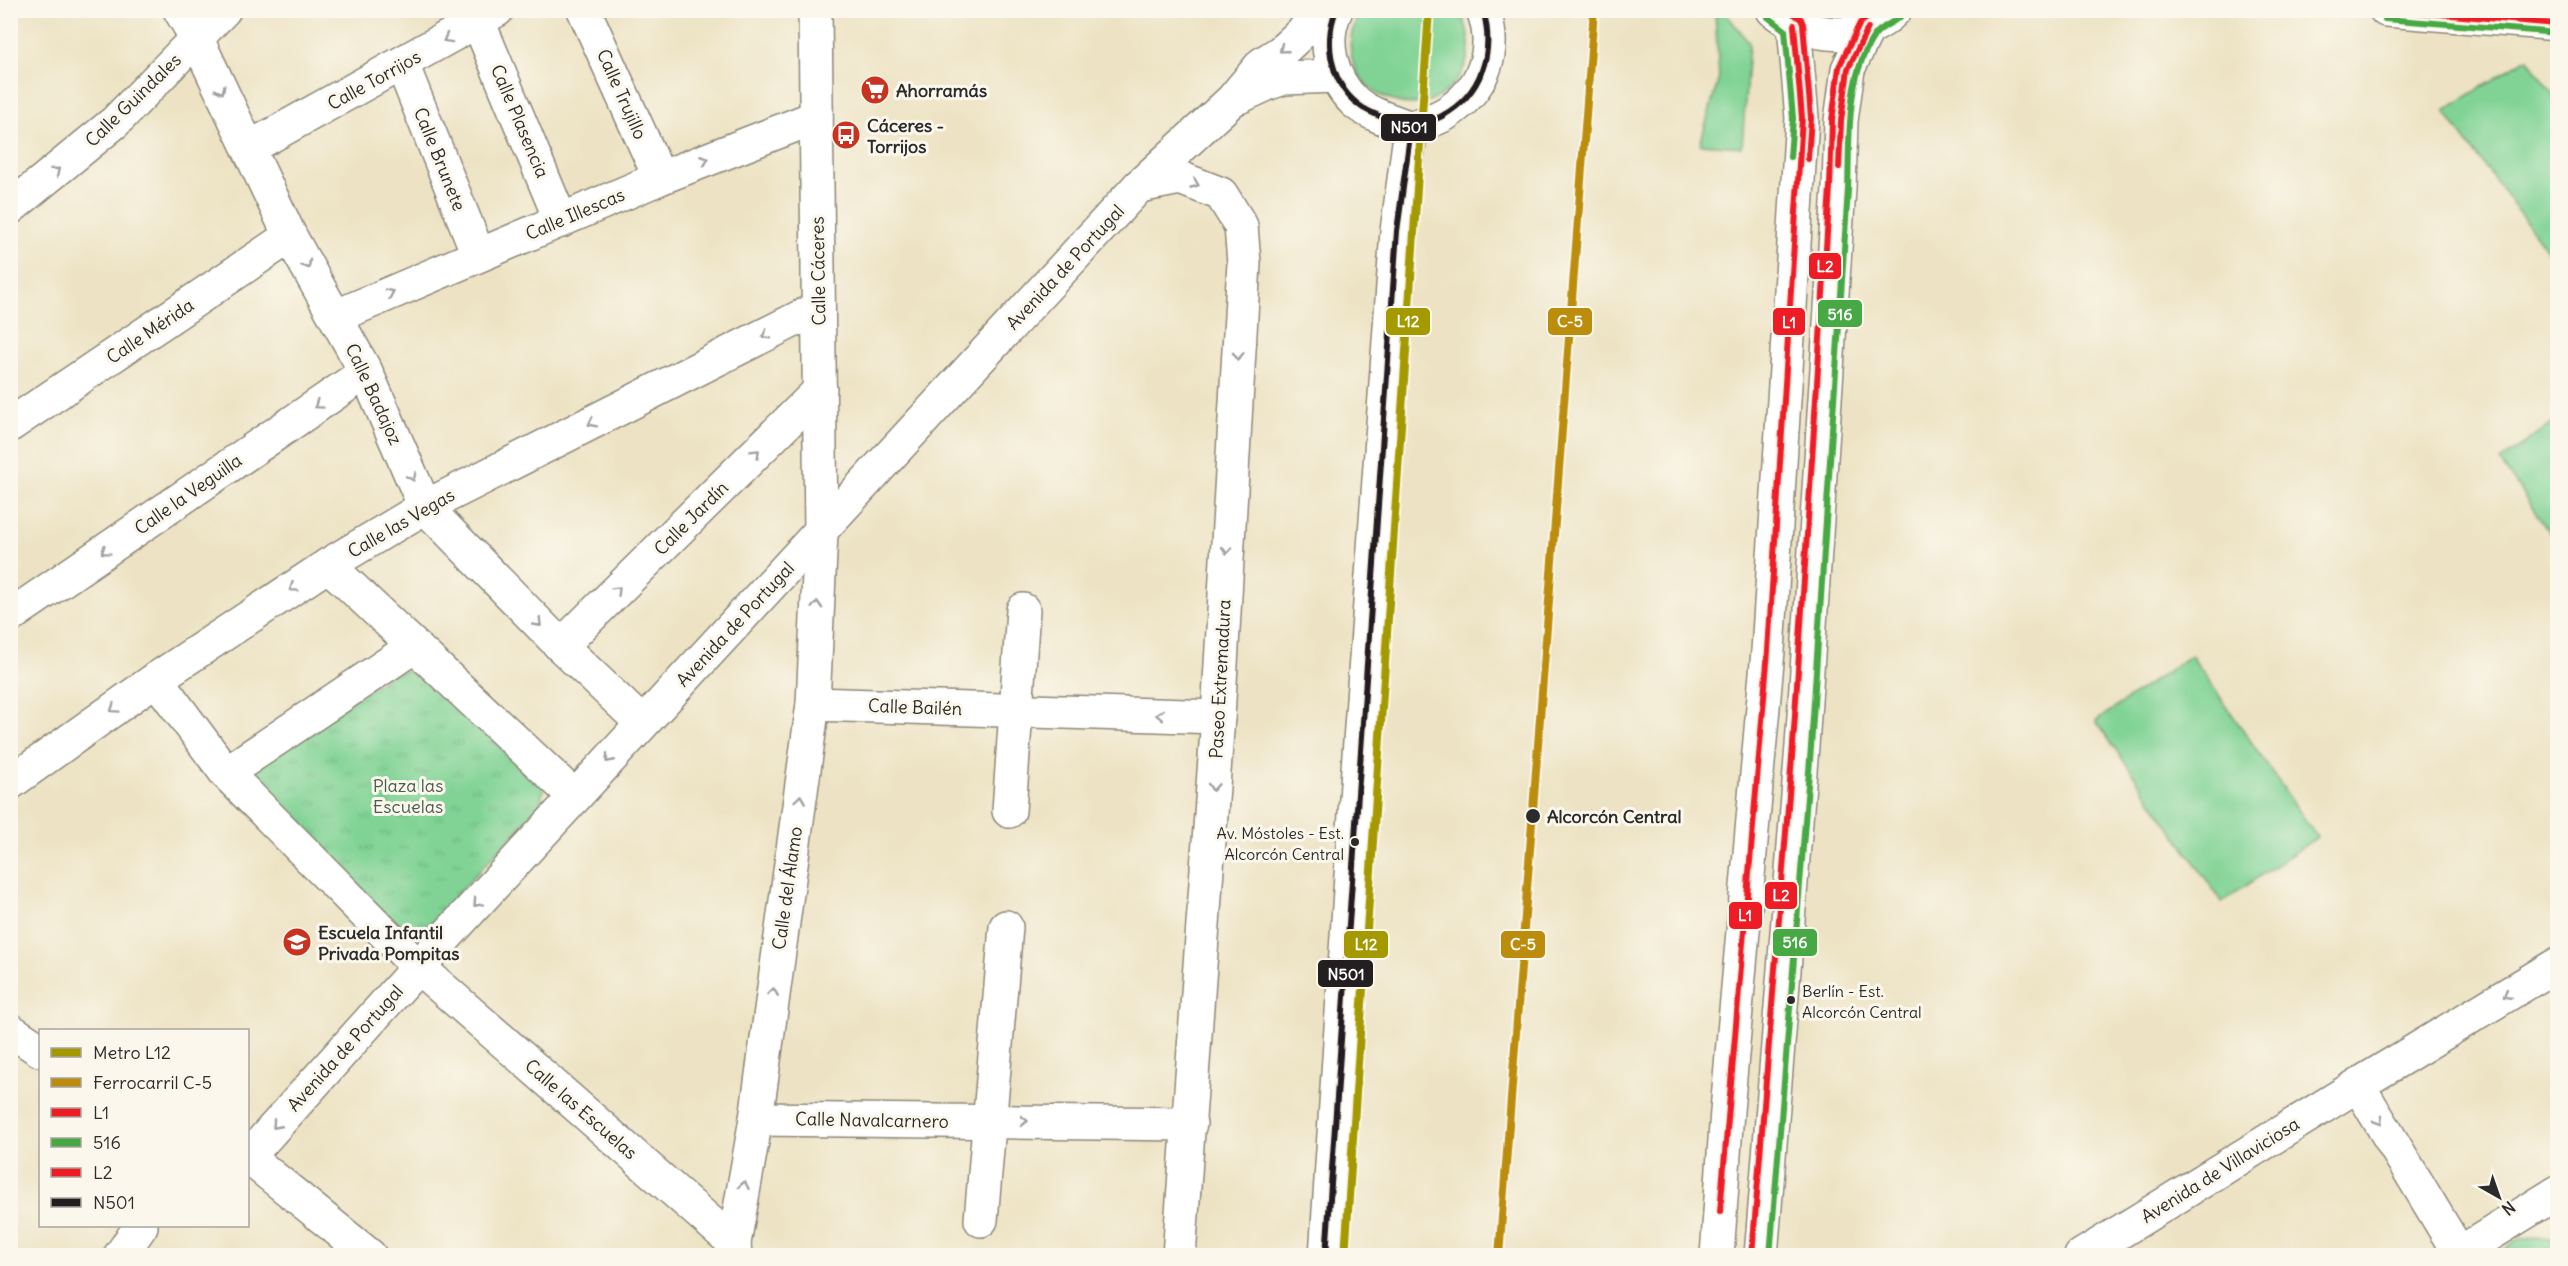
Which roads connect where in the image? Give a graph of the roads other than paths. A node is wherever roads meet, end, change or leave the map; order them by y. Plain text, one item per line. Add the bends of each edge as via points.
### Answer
1 (224, 10) edge
2 (584, 10) edge
3 (815, 10) edge
4 (1326, 10) edge
5 (1336, 10) edge
6 (1484, 10) edge
7 (2386, 10) edge
8 (488, 16) edge
9 (1783, 18) edge
10 (1882, 19) edge
11 (188, 24) edge
12 (2558, 24) edge
13 (402, 64) junction
14 (1336, 76) junction
15 (1232, 100) junction
16 (816, 117) junction
17 (1411, 128) junction
18 (249, 148) junction
19 (660, 178) junction
20 (1139, 186) junction
21 (10, 208) edge
22 (561, 221) junction
23 (290, 236) junction
24 (478, 254) junction
25 (818, 308) junction
26 (337, 316) junction
27 (366, 372) junction
28 (820, 390) junction
29 (10, 425) edge
30 (425, 507) junction
31 (821, 532) junction
32 (328, 565) junction
33 (1023, 610) dead end
34 (10, 616) edge
35 (561, 646) junction
36 (413, 647) junction
37 (156, 680) junction
38 (813, 704) junction
39 (1017, 711) junction
40 (1218, 717) junction
41 (642, 723) junction
42 (226, 773) junction
43 (10, 783) edge
44 (575, 797) junction
45 (1009, 811) dead end
46 (1006, 927) dead end
47 (2558, 964) edge
48 (418, 967) junction
49 (10, 1030) edge
50 (39, 1049) edge
51 (2358, 1085) junction
52 (756, 1119) junction
53 (988, 1121) junction
54 (1190, 1124) junction
55 (249, 1156) edge
56 (249, 1158) edge
57 (2557, 1192) edge
58 (981, 1220) dead end
59 (140, 1227) edge
60 (734, 1249) edge
61 (2457, 1254) edge
62 (120, 1256) edge
63 (370, 1256) edge
64 (1179, 1256) edge
65 (1326, 1256) edge
66 (1717, 1256) edge
67 (1761, 1256) edge
68 (2081, 1256) edge

1 - 11 street, Calle Guindales
2 - 19 street, Calle Trujillo
3 - 16 street, Calle Cáceres
4 -> 15 street, Avenida de Portugal via 1281,52 1262,64
5 - 14 street via 1328,48
6 - 17 street via 1490,50 1483,75 1467,99 1444,115
7 - 12 street
8 -> 13 street, Calle Torrijos
8 - 22 street, Calle Plasencia
9 - 10 street via 1818,33 1844,34
9 - 66 street via 1802,118 1768,651
10 - 67 street via 1848,69 1841,121 1802,746
11 -> 18 street, Calle Badajoz
21 -> 11 street, Calle Guindales via 115,122
13 - 18 street, Calle Torrijos
13 - 24 street, Calle Brunete
14 - 15 street, Avenida de Portugal via 1284,78
14 - 17 street via 1356,102
15 - 20 street, Avenida de Portugal
19 -> 16 street, Calle Illescas
16 - 25 street, Calle Cáceres
17 - 65 street via 1397,231
18 - 23 street, Calle Badajoz
19 - 22 street, Calle Illescas
20 - 31 street, Avenida de Portugal
20 -> 40 street, Paseo Extremadura via 1180,178 1221,194 1241,226 1244,263
22 - 24 street, Calle Illescas
23 -> 26 street, Calle Badajoz
23 - 29 street, Calle Mérida
26 -> 24 street, Calle Illescas
25 - 28 street, Calle Cáceres
25 -> 30 street, Calle las Vegas
26 - 27 street, Calle Badajoz
27 -> 30 street, Calle Badajoz
27 -> 34 street, Calle la Veguilla
28 - 31 street, Calle Cáceres
35 -> 28 street, Calle Jardín
30 - 32 street, Calle las Vegas
30 -> 35 street, Calle Badajoz
38 -> 31 street, Calle del Álamo
31 - 41 street, Avenida de Portugal
32 - 36 street
32 -> 37 street, Calle las Vegas
33 - 39 street
35 - 41 street, Calle Badajoz
36 - 42 street
36 - 44 street
37 - 42 street
37 -> 43 street, Calle las Vegas
38 - 39 street, Calle Bailén
52 -> 38 street, Calle del Álamo
40 -> 39 street, Calle Bailén
39 - 45 street
40 -> 54 street, Paseo Extremadura
41 -> 44 street, Avenida de Portugal
42 - 48 street
44 -> 48 street, Avenida de Portugal
46 - 53 street
47 -> 51 street, Avenida de Villaviciosa
48 -> 55 street, Avenida de Portugal
48 - 60 street, Calle las Escuelas
49 - 50 street
51 -> 61 street
51 - 68 street, Avenida de Villaviciosa
52 - 53 street, Calle Navalcarnero
60 -> 52 street, Calle del Álamo
53 -> 54 street, Calle Navalcarnero
53 - 58 street
54 - 64 street, Paseo Extremadura
56 - 63 street
57 - 61 street
59 - 62 street

